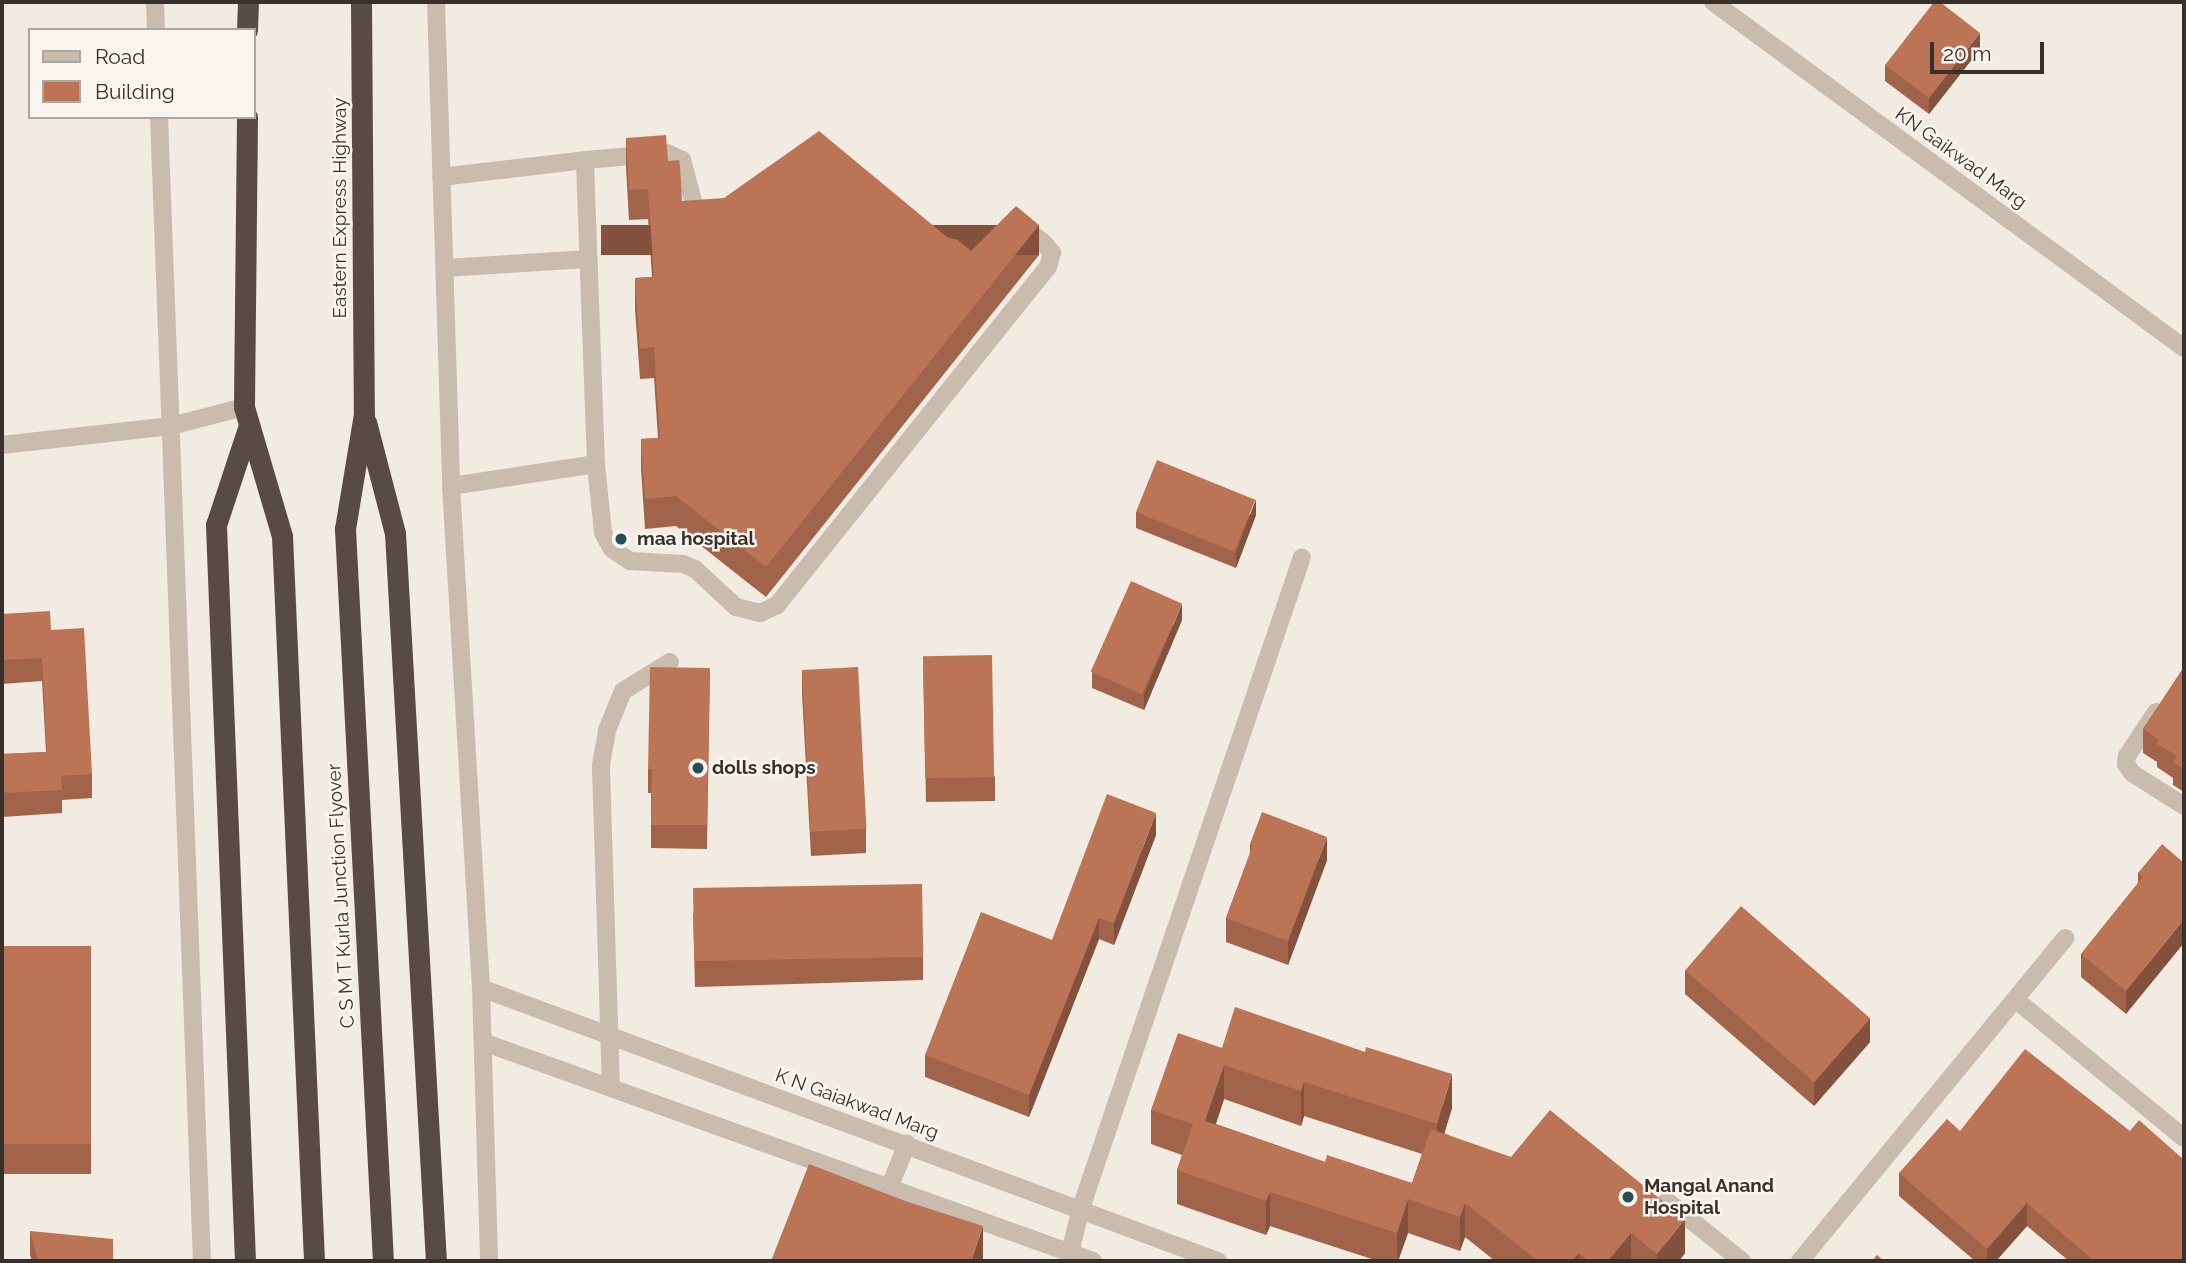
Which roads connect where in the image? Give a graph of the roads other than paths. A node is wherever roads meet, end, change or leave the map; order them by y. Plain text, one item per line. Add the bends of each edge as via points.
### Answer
1 (155, 2) edge
2 (248, 2) edge
3 (361, 2) edge
4 (436, 2) edge
5 (1713, 2) edge
6 (156, 28) edge
7 (247, 28) edge
8 (159, 119) edge
9 (247, 119) edge
10 (585, 160) junction
11 (441, 177) junction
12 (720, 216) edge
13 (1004, 230) edge
14 (589, 259) junction
15 (445, 268) junction
16 (2184, 348) edge
17 (364, 414) junction
18 (247, 416) junction
19 (171, 426) junction
20 (2, 446) edge
21 (596, 464) junction
22 (451, 486) junction
23 (1302, 557) dead end
24 (670, 662) dead end
25 (2170, 692) edge
26 (2184, 806) edge
27 (2065, 938) dead end
28 (481, 988) junction
29 (2016, 1000) junction
30 (609, 1035) junction
31 (482, 1042) junction
32 (611, 1088) junction
33 (2184, 1138) edge
34 (907, 1144) junction
35 (889, 1188) junction
36 (1667, 1201) edge
37 (1081, 1208) junction
38 (1070, 1252) junction
39 (202, 1261) edge
40 (245, 1261) edge
41 (314, 1261) edge
42 (383, 1261) edge
43 (436, 1261) edge
44 (489, 1261) edge
45 (1093, 1261) edge
46 (1218, 1261) edge
47 (1742, 1261) edge
48 (1800, 1261) edge

1 - 6 street
2 - 7 highway
3 - 17 highway, Eastern Express Highway
4 - 11 street
5 - 16 street, KN Gaikwad Marg
8 - 19 street
9 - 18 highway
10 - 11 street
10 - 12 street via 667,153 682,160 695,208 706,217
10 - 14 street
11 - 15 street
13 - 21 street via 1021,225 1044,243 1052,253 1048,267 777,605 760,613 736,607 695,569 630,561 612,549 603,533
14 - 15 street
14 - 21 street
15 - 22 street
17 - 42 highway, C S M T Kurla Junction Flyover via 345,529
17 - 43 highway via 395,533
18 - 19 street
18 - 40 highway via 215,525
18 - 41 highway via 282,536
19 - 20 street
19 - 39 street
21 - 22 street
22 - 28 street
23 - 37 street
24 - 30 street via 623,691 607,730 601,765
25 - 26 street via 2126,764
27 - 29 street
28 - 30 street, K N Gaiakwad Marg
28 - 31 street
29 - 33 street
29 - 48 street
30 - 32 street
30 - 34 street, K N Gaiakwad Marg
31 - 32 street
31 - 44 street
32 - 35 street
34 - 35 street
34 - 37 street, K N Gaiakwad Marg
35 - 38 street
36 - 47 street
37 - 38 street
37 - 46 street, K N Gaiakwad Marg
38 - 45 street

